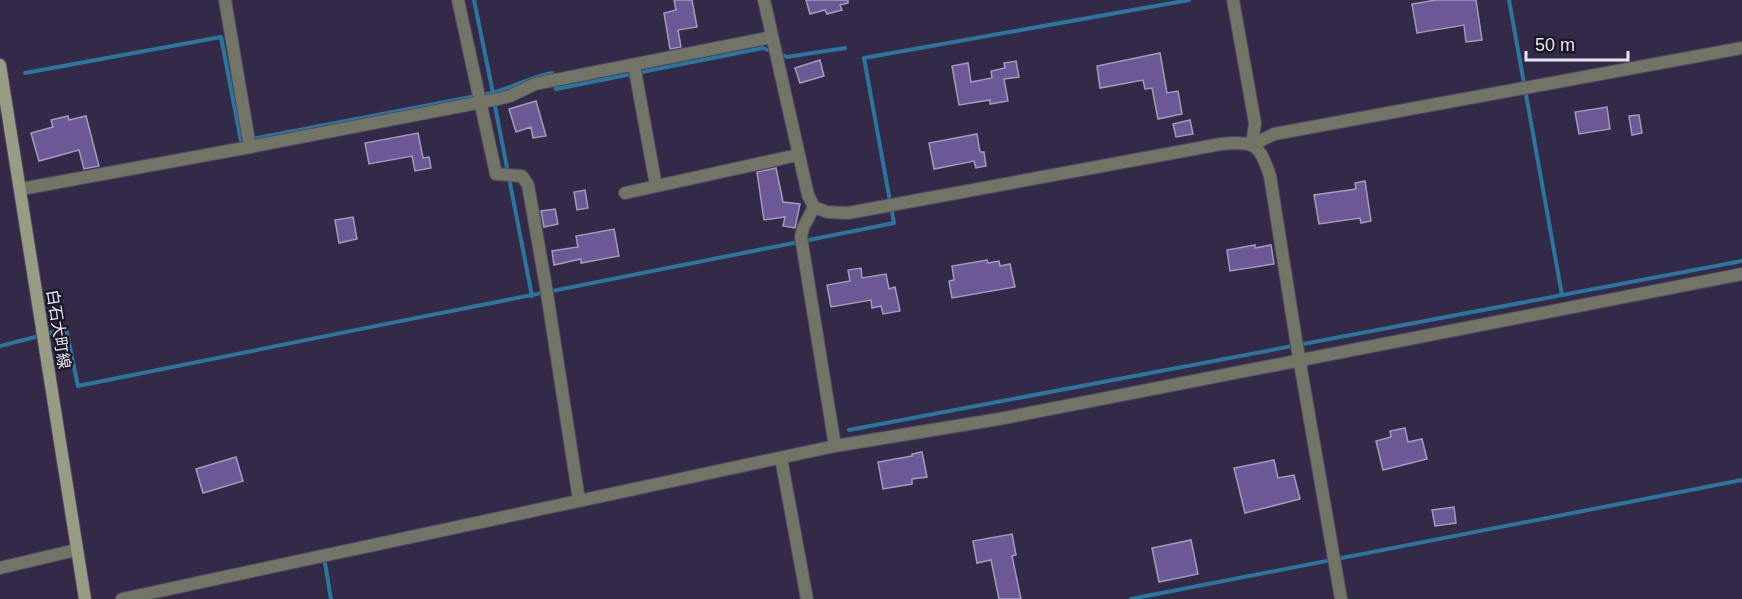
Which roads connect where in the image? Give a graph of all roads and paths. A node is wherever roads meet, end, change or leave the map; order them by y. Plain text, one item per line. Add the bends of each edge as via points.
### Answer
1 (225, 0) edge
2 (458, 0) edge
3 (764, 0) edge
4 (1233, 0) edge
5 (772, 37) junction
6 (1742, 48) edge
7 (0, 65) edge
8 (635, 71) junction
9 (489, 100) junction
10 (3, 109) edge
11 (249, 142) junction
12 (1252, 145) junction
13 (798, 155) junction
14 (656, 186) junction
15 (21, 189) junction
16 (625, 193) dead end
17 (814, 207) junction
18 (1742, 274) edge
19 (1298, 350) junction
20 (835, 446) junction
21 (781, 458) junction
22 (579, 500) junction
23 (76, 550) junction
24 (0, 568) edge
25 (86, 599) edge
26 (122, 599) edge
27 (807, 599) edge
28 (1341, 599) edge

1 - 11 street
2 - 9 street
3 - 5 street
4 - 12 street via 1255,123
5 - 8 street
5 - 13 street
6 - 12 street via 1274,134
7 - 10 main road, 白石大町線
8 - 9 street via 535,84 510,96
8 - 14 street
9 - 11 street
9 - 22 street via 496,174 522,176 528,185
10 - 15 main road, 白石大町線
11 - 15 street
12 - 17 street via 1221,144 848,213
12 - 19 street via 1262,153 1270,176
13 - 14 street
13 - 17 street via 807,195
14 - 16 street
15 - 23 main road, 白石大町線
17 - 20 street via 803,228 802,241
18 - 19 street
19 - 20 street via 999,419
19 - 28 street
20 - 21 street
21 - 22 street
21 - 27 street
22 - 26 street
23 - 24 street
23 - 25 main road, 白石大町線

